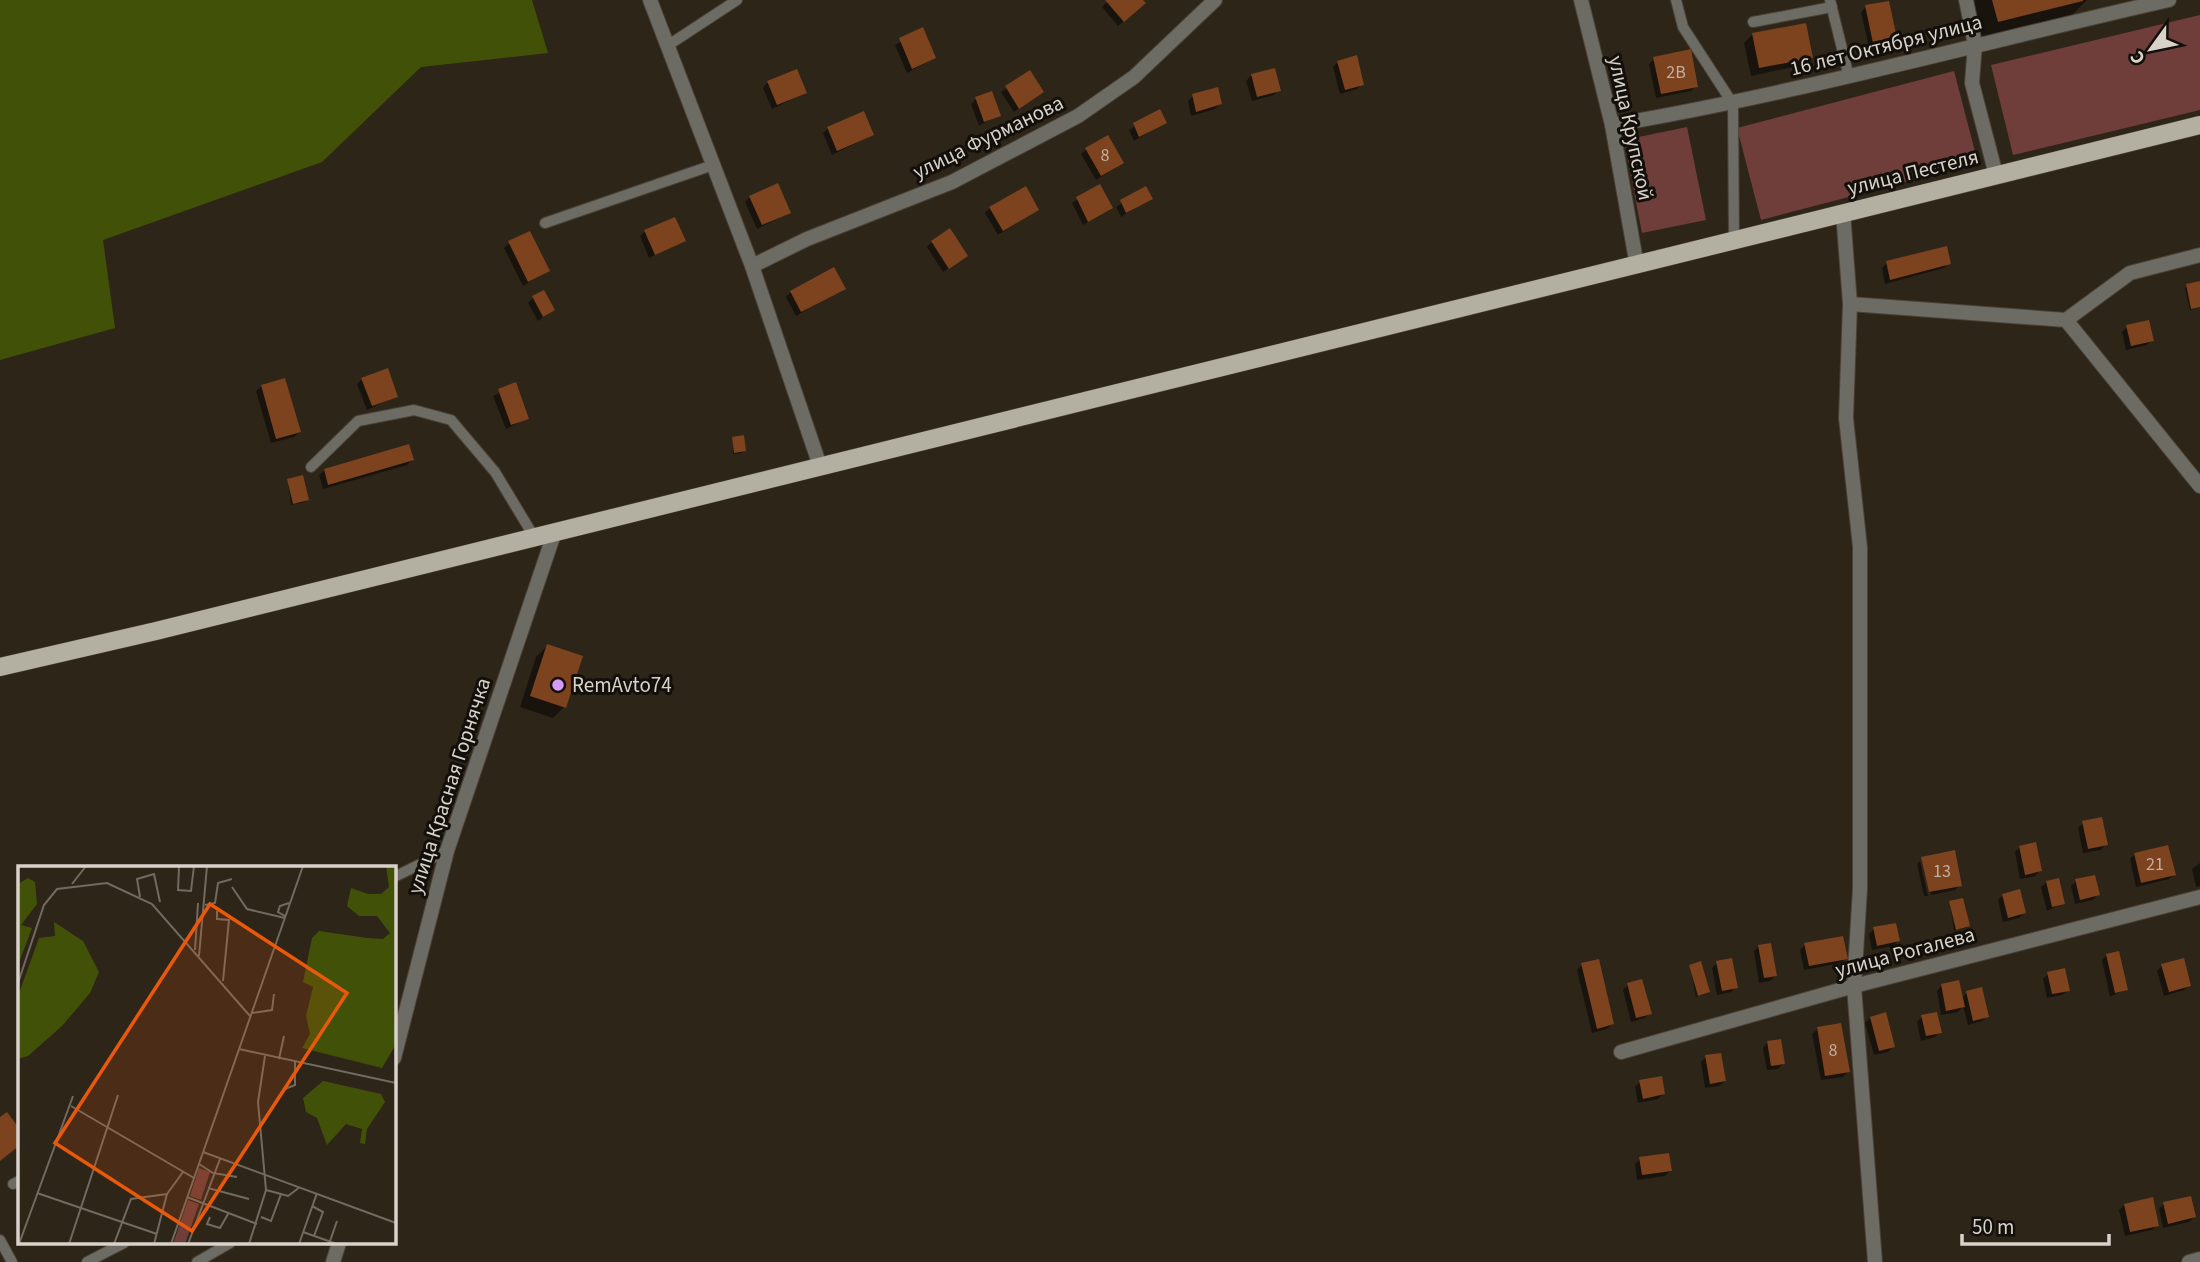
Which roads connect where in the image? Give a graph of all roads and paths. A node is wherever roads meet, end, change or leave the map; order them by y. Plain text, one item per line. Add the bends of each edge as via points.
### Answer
1 (650, 0) edge
2 (737, 0) edge
3 (1215, 0) edge
4 (1581, 0) edge
5 (1676, 0) edge
6 (1966, 0) edge
7 (2169, 0) edge
8 (1831, 4) edge
9 (1753, 22) dead end
10 (1975, 44) junction
11 (667, 46) junction
12 (1850, 77) junction
13 (1733, 104) junction
14 (1612, 125) junction
15 (2200, 125) edge
16 (713, 165) junction
17 (1996, 175) junction
18 (1843, 212) junction
19 (545, 223) dead end
20 (1734, 241) junction
21 (2200, 255) edge
22 (752, 266) junction
23 (1637, 266) junction
24 (1850, 304) junction
25 (2066, 320) junction
26 (820, 466) junction
27 (311, 467) dead end
28 (2200, 486) edge
29 (555, 531) junction
30 (533, 536) junction
31 (0, 667) edge
32 (447, 851) junction
33 (396, 876) edge
34 (2200, 897) edge
35 (1854, 986) junction
36 (396, 1050) edge
37 (1621, 1052) dead end
38 (0, 1240) edge
39 (122, 1244) edge
40 (228, 1244) edge
41 (339, 1244) edge
42 (2200, 1259) edge
43 (12, 1262) edge
44 (87, 1262) edge
45 (197, 1262) edge
46 (333, 1262) edge
47 (1875, 1262) edge
48 (2189, 1262) edge

1 - 11 street
2 - 11 lane
3 - 22 street, улица Фурманова via 1134,77 1078,117 953,182 807,239
4 - 14 street, улица Крупской
5 - 13 lane via 1684,27
6 - 10 street
7 - 10 street, 16 лет Октября улица
8 - 9 lane
8 - 12 lane
10 - 12 street, 16 лет Октября улица
10 - 17 street via 1972,83
11 - 16 street
12 - 13 street, 16 лет Октября улица
13 - 14 street, 16 лет Октября улица
13 - 20 lane
14 - 23 street, улица Крупской
15 - 17 main road, улица Пестеля
16 - 19 lane
16 - 22 street
17 - 18 main road, улица Пестеля
18 - 20 main road, улица Пестеля
18 - 24 street
20 - 23 main road, улица Пестеля
21 - 25 street via 2130,273
22 - 26 street
23 - 26 main road, улица Пестеля
24 - 25 street
24 - 35 street via 1846,418 1860,547 1860,889
25 - 28 street
26 - 29 main road, улица Пестеля
27 - 30 lane via 358,421 414,410 451,420 495,472
29 - 30 main road, улица Пестеля
29 - 32 street, улица Красная Горнячка
30 - 31 main road, улица Пестеля
32 - 33 lane
32 - 36 street, улица Красная Горнячка
34 - 35 street, улица Рогалева
35 - 37 street, улица Рогалева
35 - 47 street
38 - 43 lane
39 - 44 lane
40 - 45 lane
41 - 46 street
42 - 48 street

